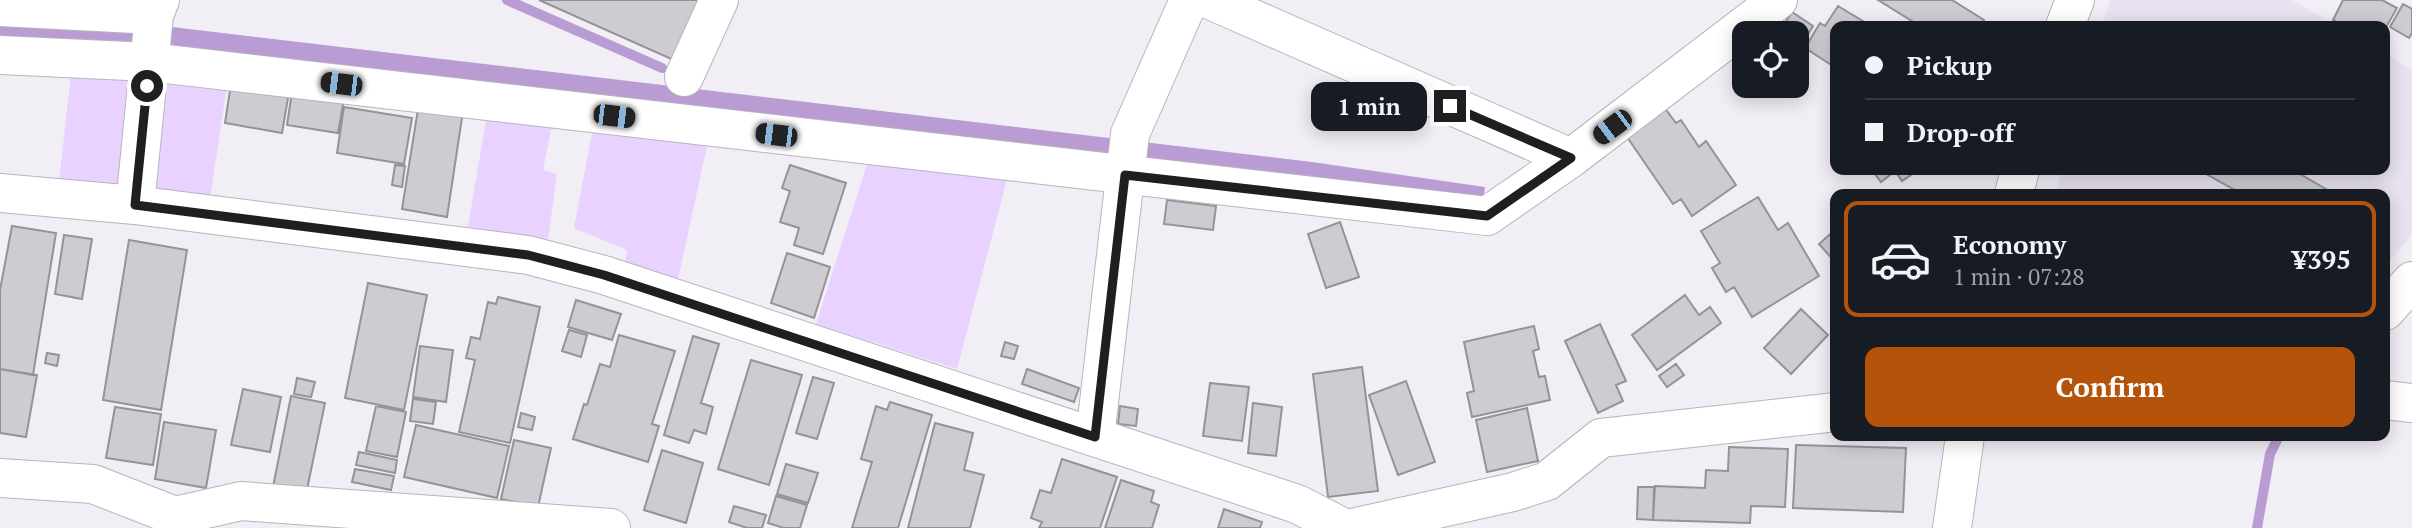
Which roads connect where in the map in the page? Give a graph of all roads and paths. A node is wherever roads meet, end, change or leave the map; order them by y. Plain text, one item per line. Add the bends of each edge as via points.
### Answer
1 (719, 0) edge
2 (1189, 0) edge
3 (1210, 0) edge
4 (1778, 0) edge
5 (2075, 0) edge
6 (0, 7) edge
7 (157, 7) edge
8 (2068, 21) edge
9 (0, 55) edge
10 (149, 59) junction
11 (684, 77) dead end
12 (1127, 158) junction
13 (1571, 158) junction
14 (0, 193) edge
15 (135, 205) junction
16 (2412, 281) edge
17 (2390, 305) edge
18 (2390, 401) edge
19 (2412, 403) edge
20 (1830, 413) edge
21 (1095, 437) junction
22 (1964, 441) edge
23 (0, 478) edge
24 (175, 522) edge
25 (611, 528) edge
26 (1344, 528) edge
27 (1352, 528) edge
28 (1952, 528) edge

1 - 11 street
2 - 12 street
3 - 13 street
4 - 13 street
5 - 8 street
6 - 7 street
7 - 10 street
9 - 10 street
10 - 12 street
10 - 15 street
12 - 13 street via 1487,216
12 - 21 street
14 - 15 street
15 - 21 street via 528,255 604,275
16 - 17 street
18 - 19 street
20 - 27 street via 1601,438 1546,481
21 - 26 street via 1297,504
22 - 28 street
23 - 24 street via 93,484
24 - 25 street via 241,501

